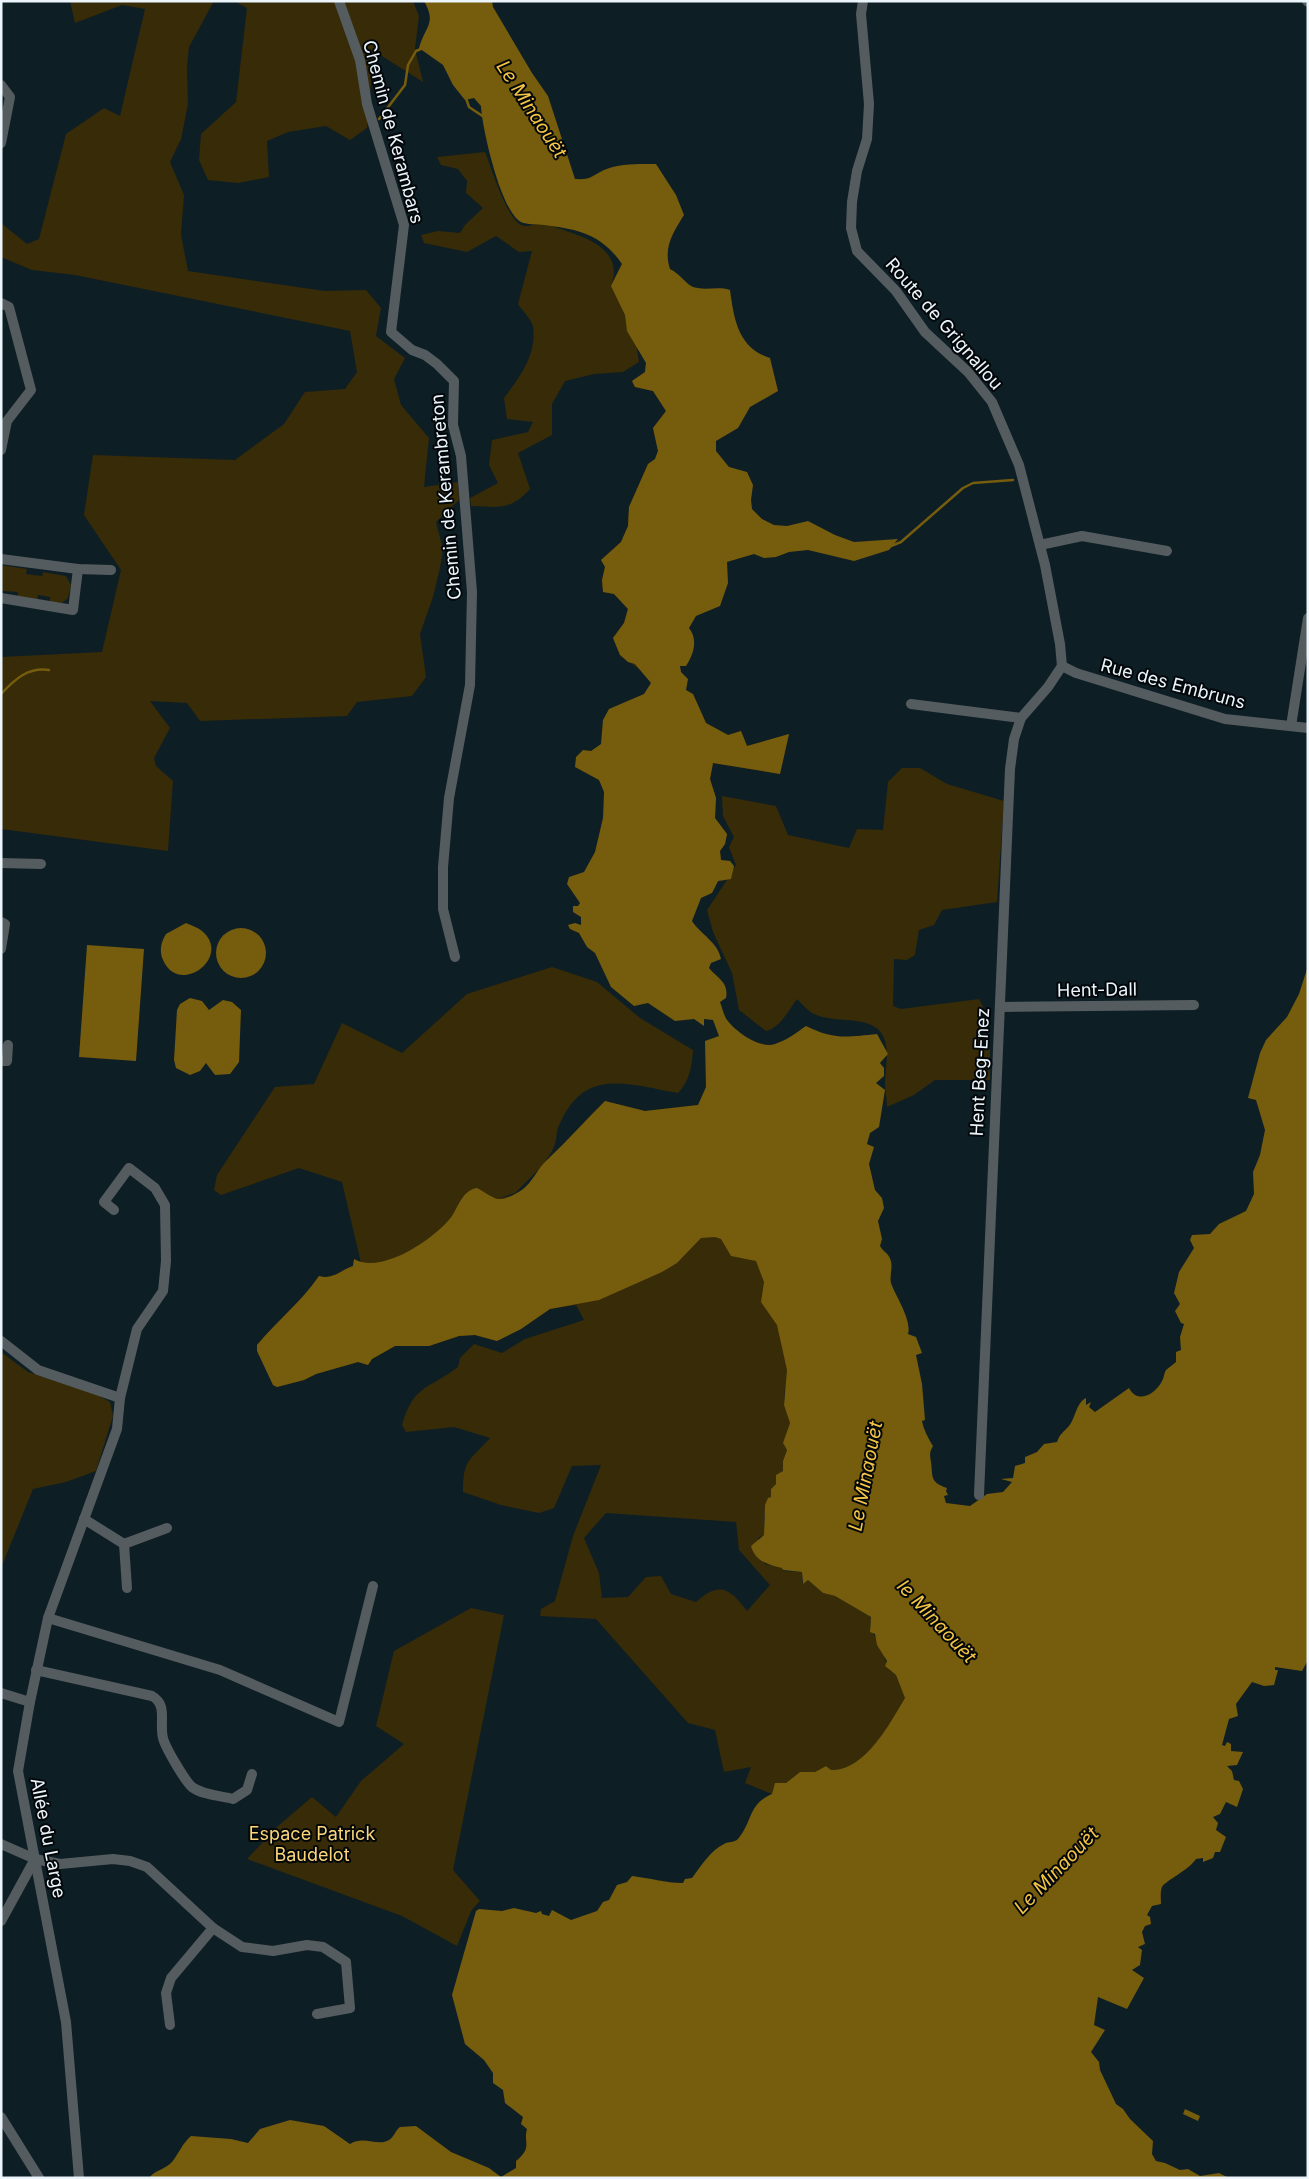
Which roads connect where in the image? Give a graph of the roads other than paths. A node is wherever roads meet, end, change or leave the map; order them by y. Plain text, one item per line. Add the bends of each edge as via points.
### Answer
1 (339, 1) edge
2 (863, 1) edge
3 (1, 86) edge
4 (1, 143) edge
5 (1, 303) edge
6 (391, 332) joint
7 (1, 450) edge
8 (1040, 545) junction
9 (1166, 552) dead end
10 (1, 558) edge
11 (78, 569) junction
12 (111, 570) dead end
13 (1, 598) edge
14 (1308, 618) edge
15 (1062, 666) junction
16 (911, 704) dead end
17 (1021, 718) junction
18 (1291, 726) junction
19 (1308, 728) edge
20 (1, 863) edge
21 (41, 864) dead end
22 (1, 922) edge
23 (1, 949) edge
24 (455, 957) dead end
25 (1194, 1005) dead end
26 (1000, 1007) junction
27 (8, 1045) dead end
28 (1, 1061) edge
29 (114, 1210) dead end
30 (1, 1341) edge
31 (120, 1398) junction
32 (979, 1495) dead end
33 (84, 1519) junction
34 (167, 1528) dead end
35 (124, 1544) junction
36 (373, 1586) dead end
37 (127, 1588) dead end
38 (48, 1618) junction
39 (36, 1670) junction
40 (1, 1693) edge
41 (30, 1702) junction
42 (252, 1774) dead end
43 (1, 1844) edge
44 (35, 1859) junction
45 (1, 1920) edge
46 (213, 1928) junction
47 (318, 2014) dead end
48 (170, 2025) dead end
49 (1, 2117) edge
50 (38, 2178) edge
51 (79, 2178) edge

1 - 6 street, Chemin de Kerambars via 360,60 367,104 404,225
2 - 8 street, Route de Grignallou via 861,14 869,104 867,139 852,202 851,228 857,251 896,291 925,332 968,372 992,402 1019,465
3 - 4 street via 10,97
5 - 7 street via 9,307 31,390 7,421
6 - 24 street, Chemin de Kerambreton via 412,350 437,364 454,382 453,425 461,456 472,592 470,685 449,798 443,867 443,909
8 - 9 street via 1082,536
8 - 15 street, Route de Grignallou
10 - 11 street
11 - 12 street
11 - 13 street via 73,610
14 - 18 street
15 - 17 street, Hent Beg-Enez
15 - 18 street, Rue des Embruns via 1226,719
16 - 17 street
17 - 26 street, Hent Beg-Enez via 1010,769
18 - 19 street, Rue des Embruns
20 - 21 street
22 - 23 street via 5,924
25 - 26 street, Hent-Dall
26 - 32 street, Hent Beg-Enez
27 - 28 street via 7,1061
29 - 31 street, Allée du Large via 104,1202 129,1168 156,1188 165,1205 166,1261 162,1291 137,1329
30 - 31 street via 38,1370
31 - 33 street, Allée du Large via 116,1430
33 - 35 street
33 - 38 street, Allée du Large
34 - 35 street
35 - 37 street
36 - 38 street via 339,1722 220,1670
38 - 39 street, Allée du Large
39 - 41 street, Allée du Large
39 - 42 street via 158,1700 162,1708 164,1742 188,1783 196,1789 233,1799 247,1790
40 - 41 street
41 - 44 street, Allée du Large via 18,1771
43 - 44 street
44 - 45 street
44 - 46 street via 60,1864 130,1860 147,1867
44 - 51 street, Allée du Large via 66,2022
46 - 47 street via 242,1947 273,1951 307,1945 323,1947 346,1962 350,2008
46 - 48 street via 171,1978 166,1993
49 - 50 street

